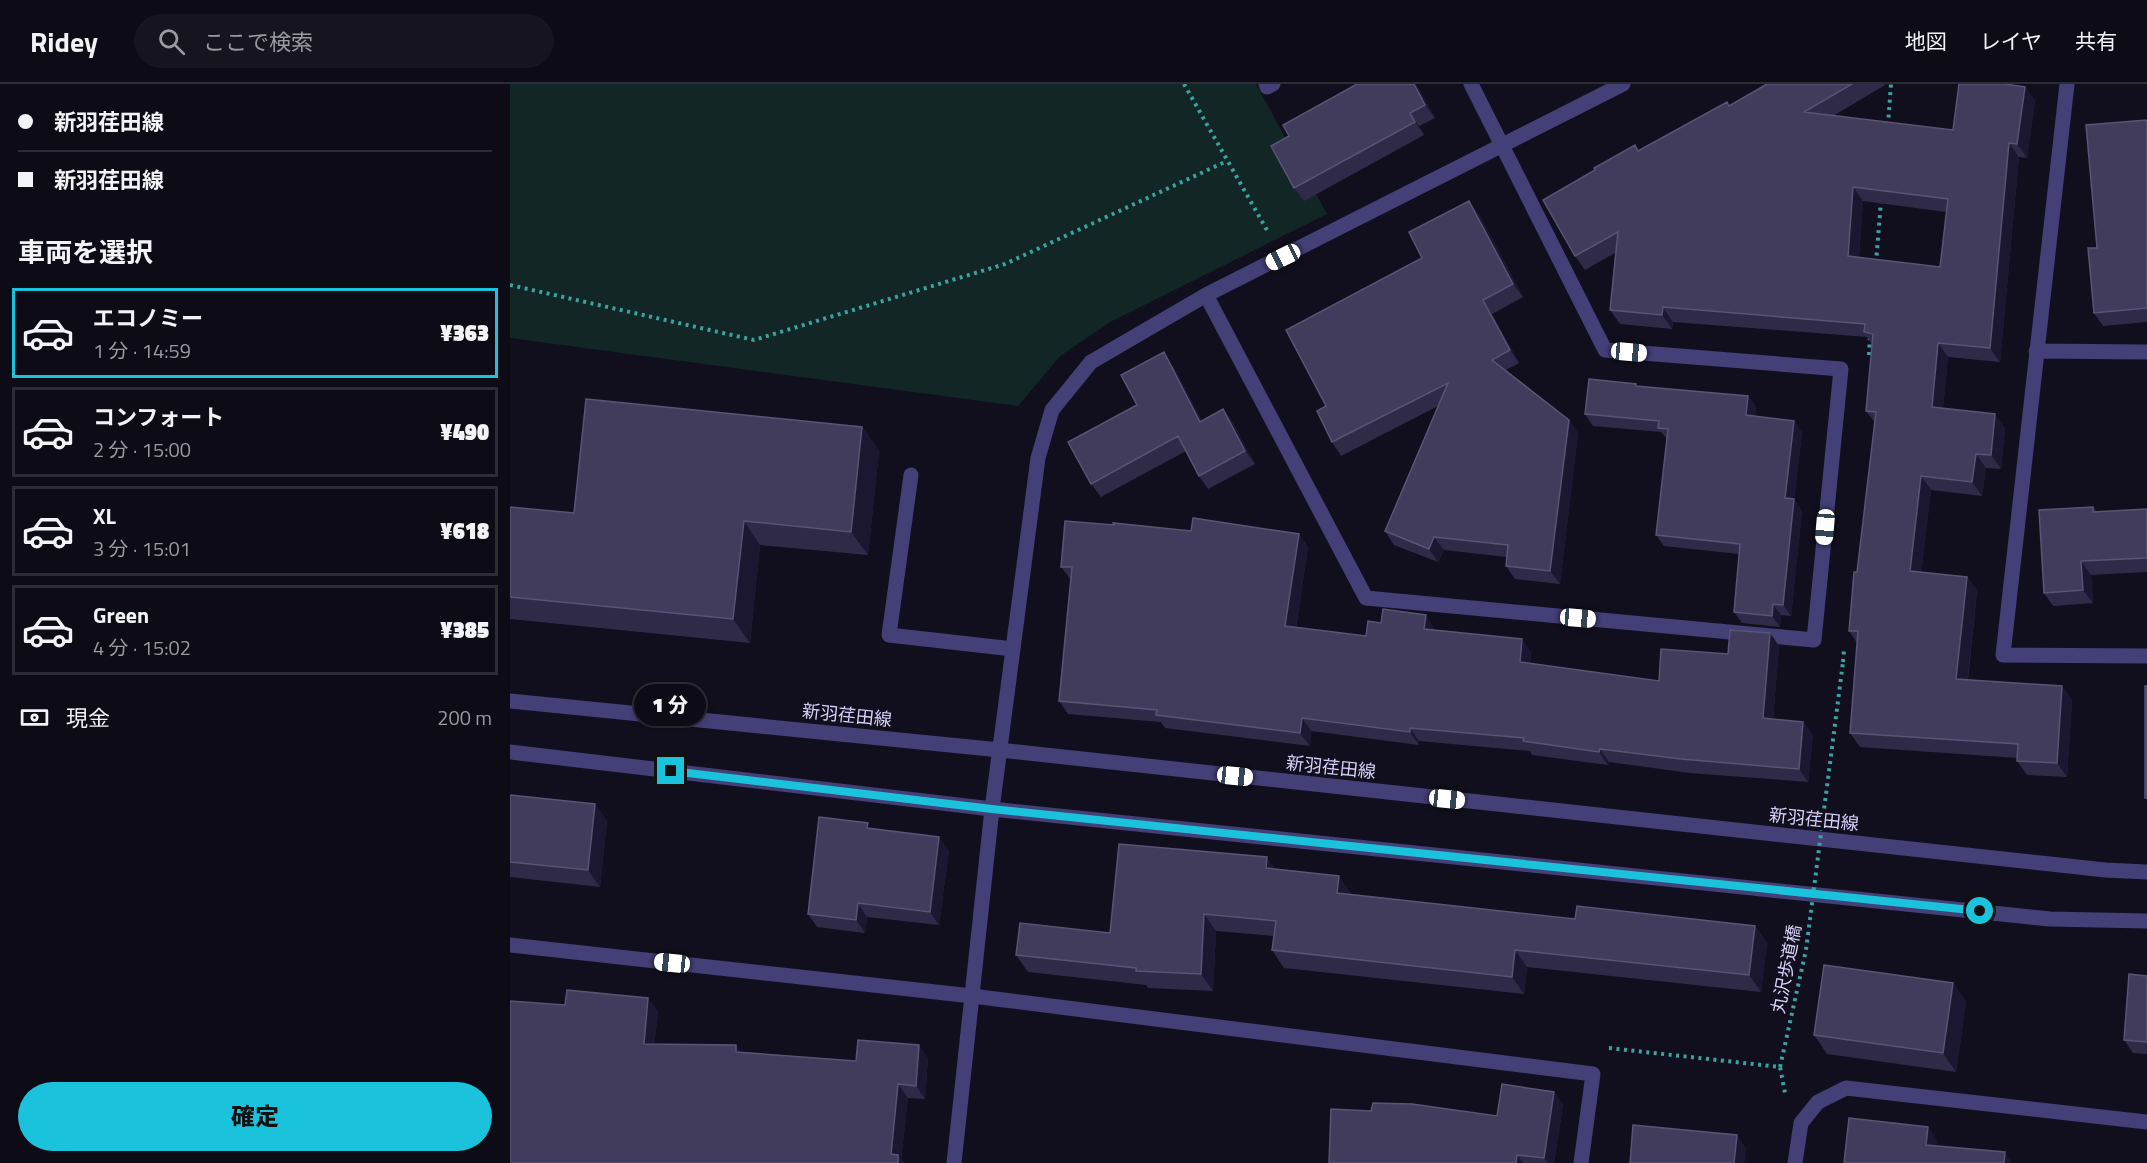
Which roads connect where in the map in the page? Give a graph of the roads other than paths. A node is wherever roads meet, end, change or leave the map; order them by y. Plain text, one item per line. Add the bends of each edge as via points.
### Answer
1 (1266, 84) edge
2 (1273, 84) edge
3 (1471, 84) edge
4 (1623, 84) edge
5 (2067, 84) edge
6 (1502, 146) junction
7 (1206, 295) junction
8 (2036, 351) junction
9 (2147, 352) edge
10 (910, 475) dead end
11 (1013, 649) junction
12 (2147, 656) edge
13 (510, 700) edge
14 (1000, 750) junction
15 (510, 752) edge
16 (992, 809) junction
17 (2147, 872) edge
18 (2147, 921) edge
19 (510, 945) edge
20 (972, 996) junction
21 (2147, 1122) edge
22 (954, 1163) edge
23 (1581, 1163) edge
24 (1795, 1163) edge

1 - 2 street
3 - 6 street
4 - 6 street
5 - 8 street
6 - 7 street
6 - 7 street via 1605,351 1840,369 1814,640 1366,598
7 - 11 street via 1091,362 1052,410 1038,459
8 - 9 street
8 - 12 street via 2003,655
10 - 11 street via 889,635
11 - 14 street
13 - 14 street, 新羽荏田線
14 - 16 street
14 - 17 street, 新羽荏田線
15 - 16 street
16 - 18 street via 2050,919
16 - 20 street
19 - 20 street
20 - 22 street
20 - 23 street via 1593,1074
21 - 24 street via 1846,1088 1818,1102 1801,1123

